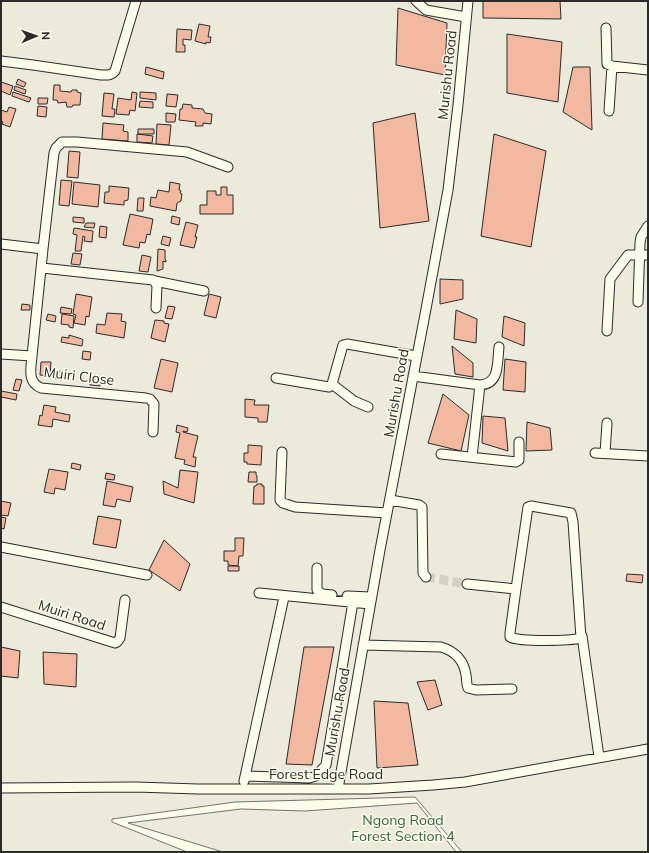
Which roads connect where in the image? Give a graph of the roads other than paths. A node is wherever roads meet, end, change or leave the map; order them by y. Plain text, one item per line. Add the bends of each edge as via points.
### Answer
1 (136, 1) edge
2 (416, 1) edge
3 (468, 1) edge
4 (466, 17) junction
5 (606, 28) dead end
6 (1, 61) edge
7 (612, 66) junction
8 (648, 70) edge
9 (609, 111) dead end
10 (228, 167) dead end
11 (648, 226) edge
12 (1, 244) edge
13 (44, 249) junction
14 (644, 254) edge
15 (42, 268) junction
16 (155, 281) junction
17 (204, 290) dead end
18 (638, 302) dead end
19 (156, 308) dead end
20 (607, 331) dead end
21 (499, 347) dead end
22 (1, 354) edge
23 (32, 356) junction
24 (416, 356) junction
25 (413, 376) junction
26 (276, 378) dead end
27 (332, 384) junction
28 (480, 386) junction
29 (368, 407) dead end
30 (607, 422) dead end
31 (153, 432) dead end
32 (519, 442) dead end
33 (282, 452) dead end
34 (595, 453) dead end
35 (605, 453) junction
36 (441, 454) dead end
37 (648, 456) edge
38 (472, 457) junction
39 (390, 500) junction
40 (387, 513) junction
41 (1, 547) edge
42 (317, 568) dead end
43 (147, 575) dead end
44 (426, 577) dead end
45 (468, 584) tunnel mouth
46 (516, 589) junction
47 (259, 593) dead end
48 (284, 596) junction
49 (124, 600) dead end
50 (371, 601) junction
51 (353, 602) junction
52 (1, 607) edge
53 (582, 636) junction
54 (363, 645) junction
55 (512, 688) dead end
56 (648, 749) edge
57 (599, 757) junction
58 (245, 776) junction
59 (1, 788) edge
60 (242, 788) junction
61 (338, 789) junction

1 - 6 street via 112,74 101,75
2 - 4 street via 426,10
3 - 4 street, Murishu Road
4 - 24 street, Murishu Road via 448,190
5 - 7 street via 606,62
7 - 8 street
7 - 9 street
10 - 13 street, Muiri Close via 187,152 62,142 54,153
11 - 14 street via 641,237
12 - 13 street
13 - 15 street, Muiri Close
14 - 18 street
14 - 20 street via 628,255 610,279
15 - 16 street
15 - 23 street, Muiri Close
16 - 17 street
16 - 19 street
21 - 28 street via 495,377 492,382
22 - 23 street
23 - 31 street, Muiri Close via 30,374 32,381 41,388 150,399 154,404
24 - 25 street, Murishu Road
24 - 27 street via 343,345
25 - 28 street
25 - 39 street, Murishu Road
26 - 27 street via 325,387
27 - 29 street via 354,401
28 - 38 street
30 - 35 street
32 - 38 street via 517,462
33 - 40 street via 280,500 283,503 295,507
34 - 35 street
35 - 37 street
36 - 38 street
39 - 40 street, Murishu Road
39 - 44 street via 422,507 422,573
40 - 50 street, Murishu Road
41 - 43 street
42 - 50 street via 317,588 320,593
45 - 46 street
46 - 53 street via 510,637 580,639
46 - 53 street via 528,507 569,511 573,522
47 - 48 street
48 - 51 street
48 - 58 street
49 - 52 street, Muiri Road via 120,638 115,643
50 - 51 street
50 - 54 street, Murishu Road
51 - 58 street via 326,765 316,776 308,778
53 - 57 street
54 - 55 street via 448,649 462,662 468,688
54 - 61 street, Murishu Road
56 - 57 street, Forest Edge Road
57 - 61 street, Forest Edge Road via 465,782
58 - 60 street
59 - 60 street, Forest Edge Road
60 - 61 street, Forest Edge Road

